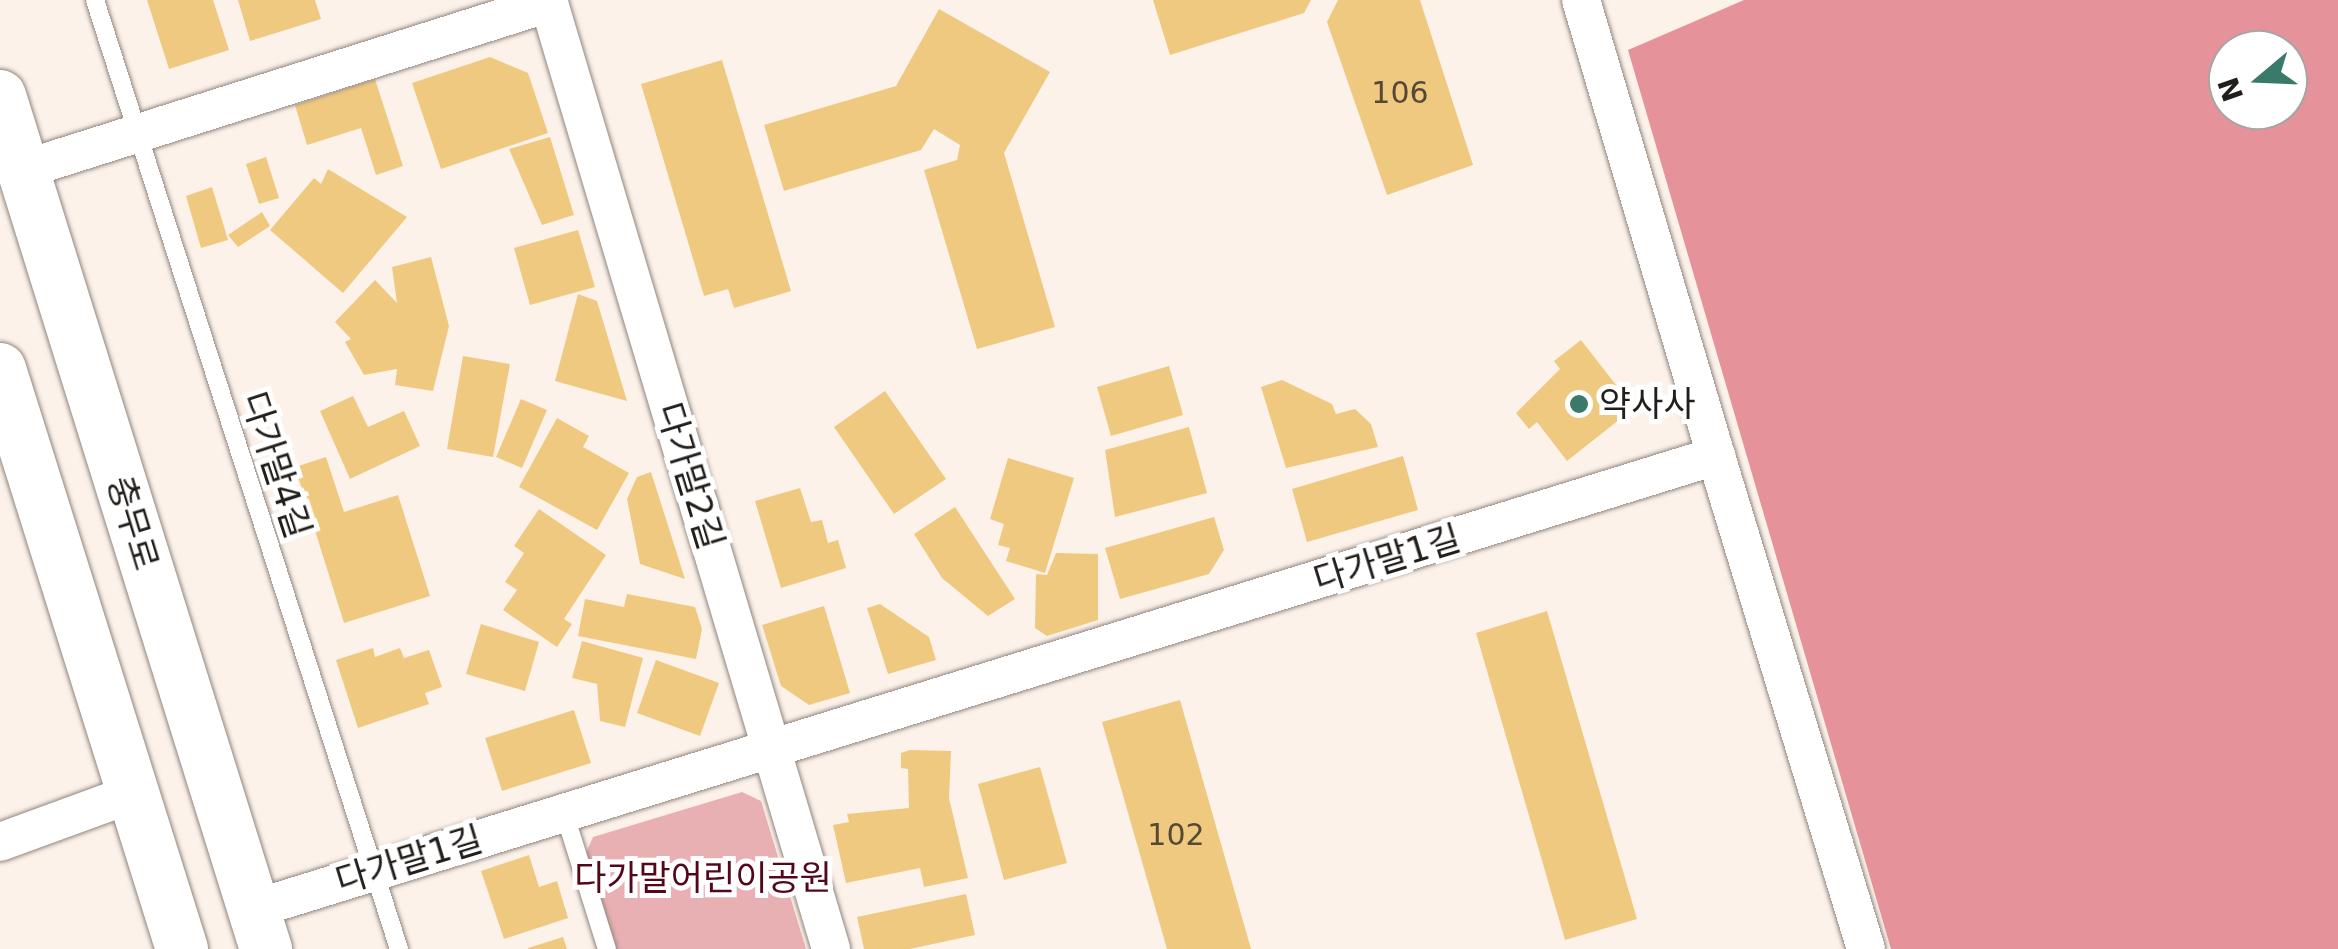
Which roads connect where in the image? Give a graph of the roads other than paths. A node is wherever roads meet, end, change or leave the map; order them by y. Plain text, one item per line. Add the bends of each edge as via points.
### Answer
1 (95, 0) edge
2 (1581, 0) edge
3 (548, 2) edge
4 (0, 96) edge
5 (135, 135) junction
6 (22, 170) junction
7 (0, 369) edge
8 (1716, 456) junction
9 (773, 752) junction
10 (134, 793) junction
11 (564, 812) junction
12 (0, 842) edge
13 (374, 871) junction
14 (260, 929) edge
15 (182, 949) edge
16 (399, 949) edge
17 (607, 949) edge
18 (831, 949) edge
19 (1866, 949) edge

1 - 5 lane, 다가말4길
2 - 8 street
3 - 5 street, 다가말2길
3 - 9 street, 다가말2길
4 - 6 main road, 충무로
5 - 6 street, 다가말2길
5 - 13 lane, 다가말4길
6 - 14 main road, 충무로
7 - 10 main road
8 - 9 street, 다가말1길
8 - 19 street
9 - 11 street, 다가말1길
9 - 18 street, 다가말2길
10 - 12 street
10 - 15 main road
11 - 13 street, 다가말1길
11 - 17 lane
13 - 14 street, 다가말1길
13 - 16 lane, 다가말4길

